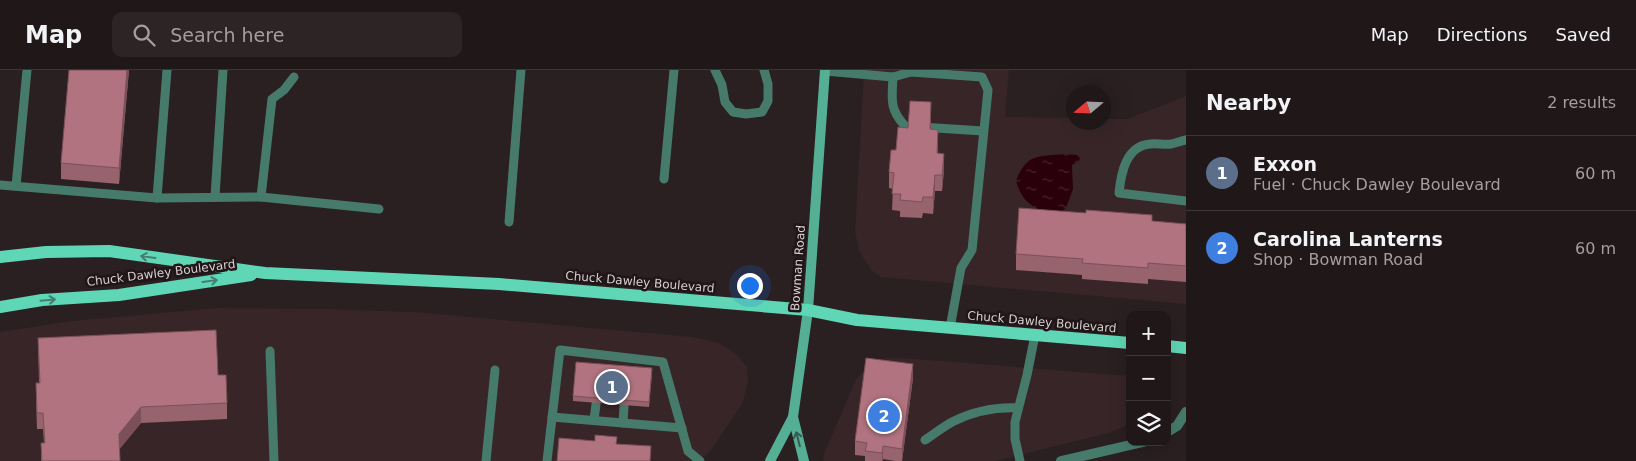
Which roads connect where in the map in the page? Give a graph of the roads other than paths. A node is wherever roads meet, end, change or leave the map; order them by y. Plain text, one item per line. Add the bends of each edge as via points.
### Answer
1 (27, 70) edge
2 (167, 70) edge
3 (223, 70) edge
4 (521, 70) edge
5 (674, 70) edge
6 (715, 70) edge
7 (764, 70) edge
8 (825, 71) edge
9 (294, 77) dead end
10 (893, 77) junction
11 (983, 131) junction
12 (1186, 140) edge
13 (664, 178) dead end
14 (0, 185) edge
15 (16, 186) junction
16 (215, 197) junction
17 (262, 197) junction
18 (157, 198) junction
19 (1186, 201) edge
20 (379, 209) dead end
21 (510, 222) dead end
22 (0, 257) edge
23 (265, 273) junction
24 (0, 307) edge
25 (808, 310) junction
26 (950, 328) junction
27 (1035, 335) junction
28 (1126, 343) edge
29 (1171, 346) edge
30 (1186, 348) edge
31 (270, 350) dead end
32 (629, 358) junction
33 (495, 370) dead end
34 (628, 370) edge
35 (596, 404) edge
36 (624, 406) edge
37 (1018, 408) junction
38 (1186, 412) edge
39 (552, 416) junction
40 (793, 416) junction
41 (594, 420) junction
42 (623, 422) junction
43 (682, 428) junction
44 (1171, 430) edge
45 (925, 440) dead end
46 (1126, 446) edge
47 (274, 461) edge
48 (486, 461) edge
49 (547, 461) edge
50 (700, 461) edge
51 (770, 461) edge
52 (804, 461) edge
53 (1020, 461) edge
54 (1061, 461) edge

1 - 15 lane
2 - 18 lane
3 - 16 lane
4 - 21 lane
5 - 13 lane
6 - 7 lane via 725,102 733,112 746,114 762,112 768,101
8 - 10 lane
8 - 25 main road, Bowman Road
9 - 17 lane via 272,99
10 - 11 lane via 893,109 905,126
10 - 11 lane via 911,72 982,77 988,90
11 - 26 lane via 972,250 961,268
12 - 19 lane via 1148,144 1135,150 1124,163 1119,193
14 - 15 lane
15 - 18 lane
16 - 17 lane
16 - 18 lane
17 - 20 lane
23 -> 22 main road, Chuck Dawley Boulevard via 109,251
24 -> 23 main road, Chuck Dawley Boulevard via 42,300 119,295
23 - 25 main road, Chuck Dawley Boulevard via 499,284
25 - 26 main road, Chuck Dawley Boulevard via 857,320
25 - 40 main road, Bowman Road
26 - 27 main road, Chuck Dawley Boulevard
27 - 28 main road, Chuck Dawley Boulevard
27 - 37 lane
29 - 30 main road
31 - 47 lane
32 - 34 lane
32 - 39 lane via 600,358 560,350
32 - 43 lane via 664,362
33 - 48 lane
35 - 41 lane
36 - 42 lane
37 - 45 lane via 983,412 952,422
37 - 53 lane via 1015,439
38 - 44 street
39 - 41 lane
39 - 49 lane
40 - 51 main road, Bowman Road
52 -> 40 main road
41 - 42 lane
42 - 43 lane
43 - 50 lane via 688,451
46 - 54 street

